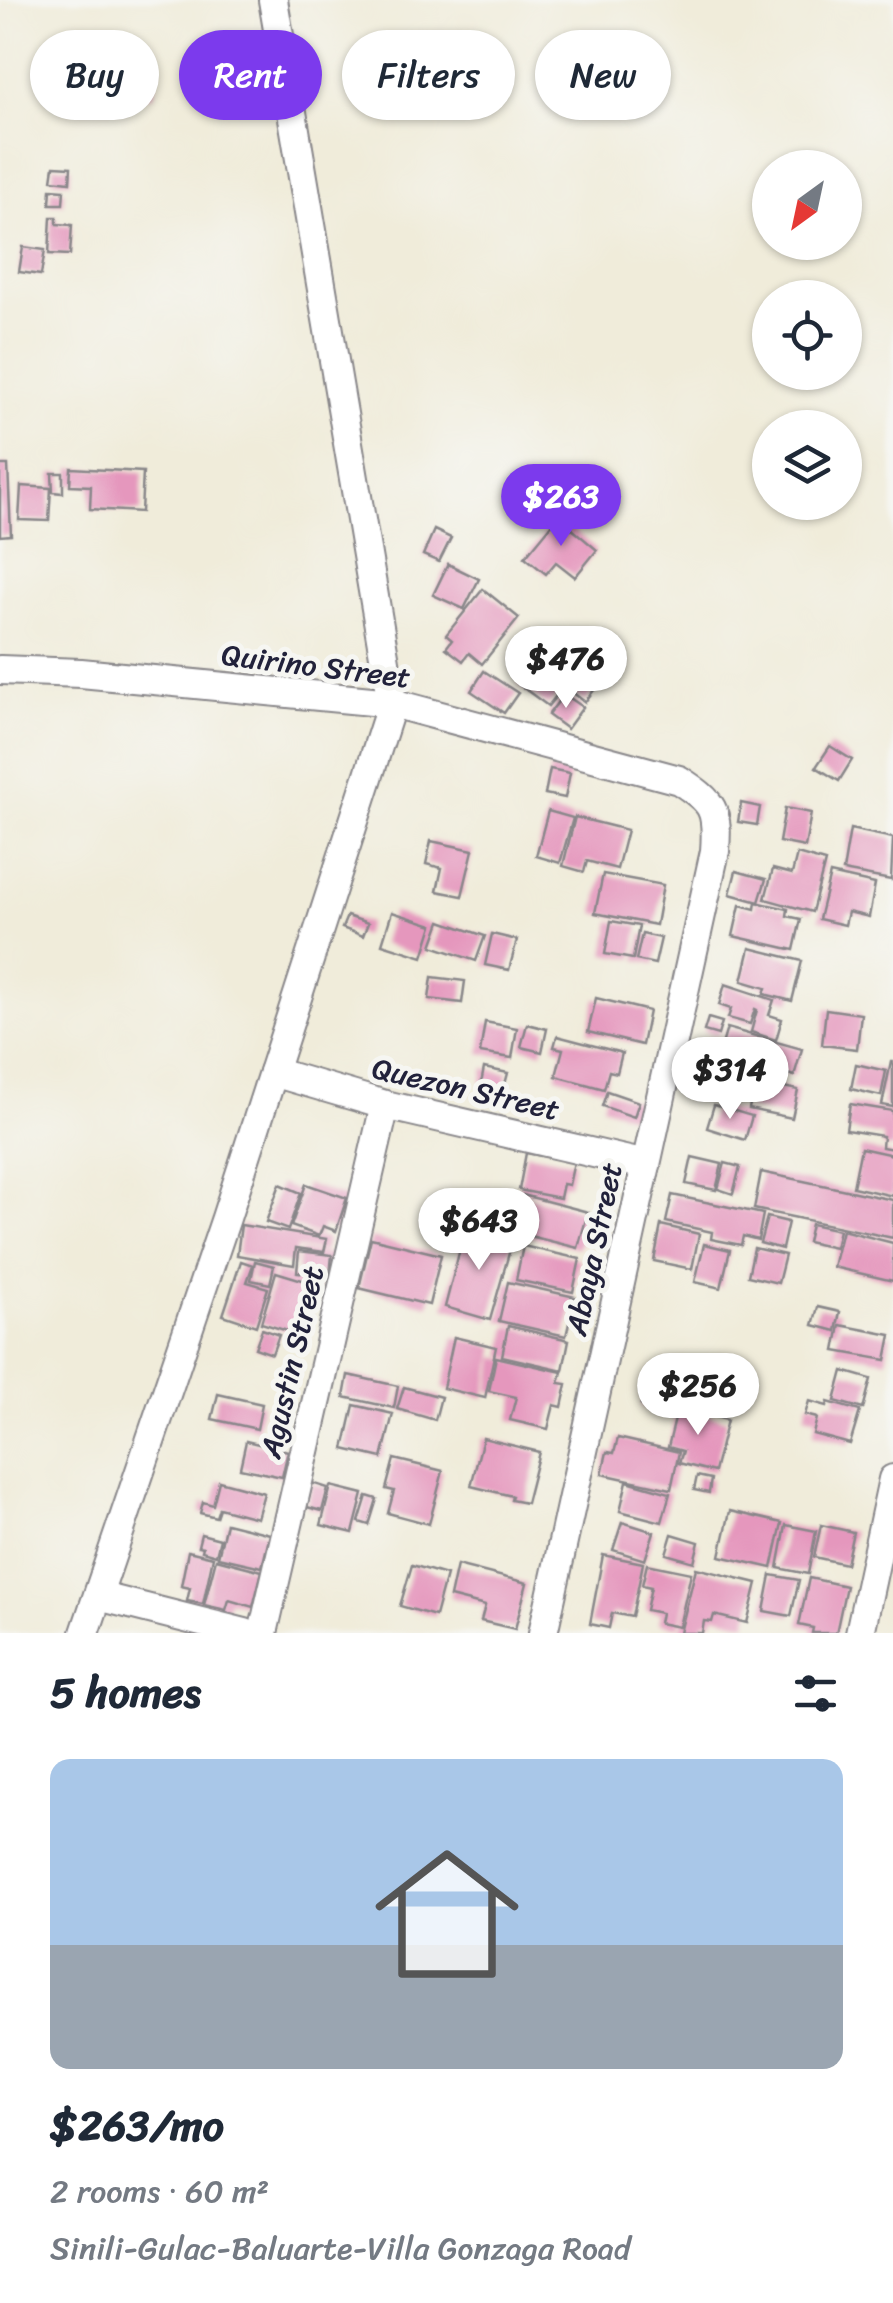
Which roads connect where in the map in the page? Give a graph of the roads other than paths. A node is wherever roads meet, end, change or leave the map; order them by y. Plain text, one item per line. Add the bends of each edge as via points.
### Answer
1 (273, 0) edge
2 (0, 670) edge
3 (392, 703) junction
4 (717, 820) joint
5 (273, 1072) junction
6 (385, 1105) junction
7 (646, 1165) junction
8 (893, 1479) edge
9 (98, 1596) junction
10 (85, 1633) edge
11 (246, 1633) edge
12 (263, 1633) edge
13 (542, 1633) edge
14 (860, 1633) edge

1 - 3 street
2 - 3 street, Quirino Street
3 - 4 street, Quirino Street via 679,780 704,796
3 - 5 street
4 - 7 street, Abaya Street
5 - 6 street, Quezon Street
5 - 9 street
6 - 7 street, Quezon Street
6 - 12 street, Agustin Street
7 - 13 street, Abaya Street
8 - 14 street
9 - 10 street
9 - 11 street

